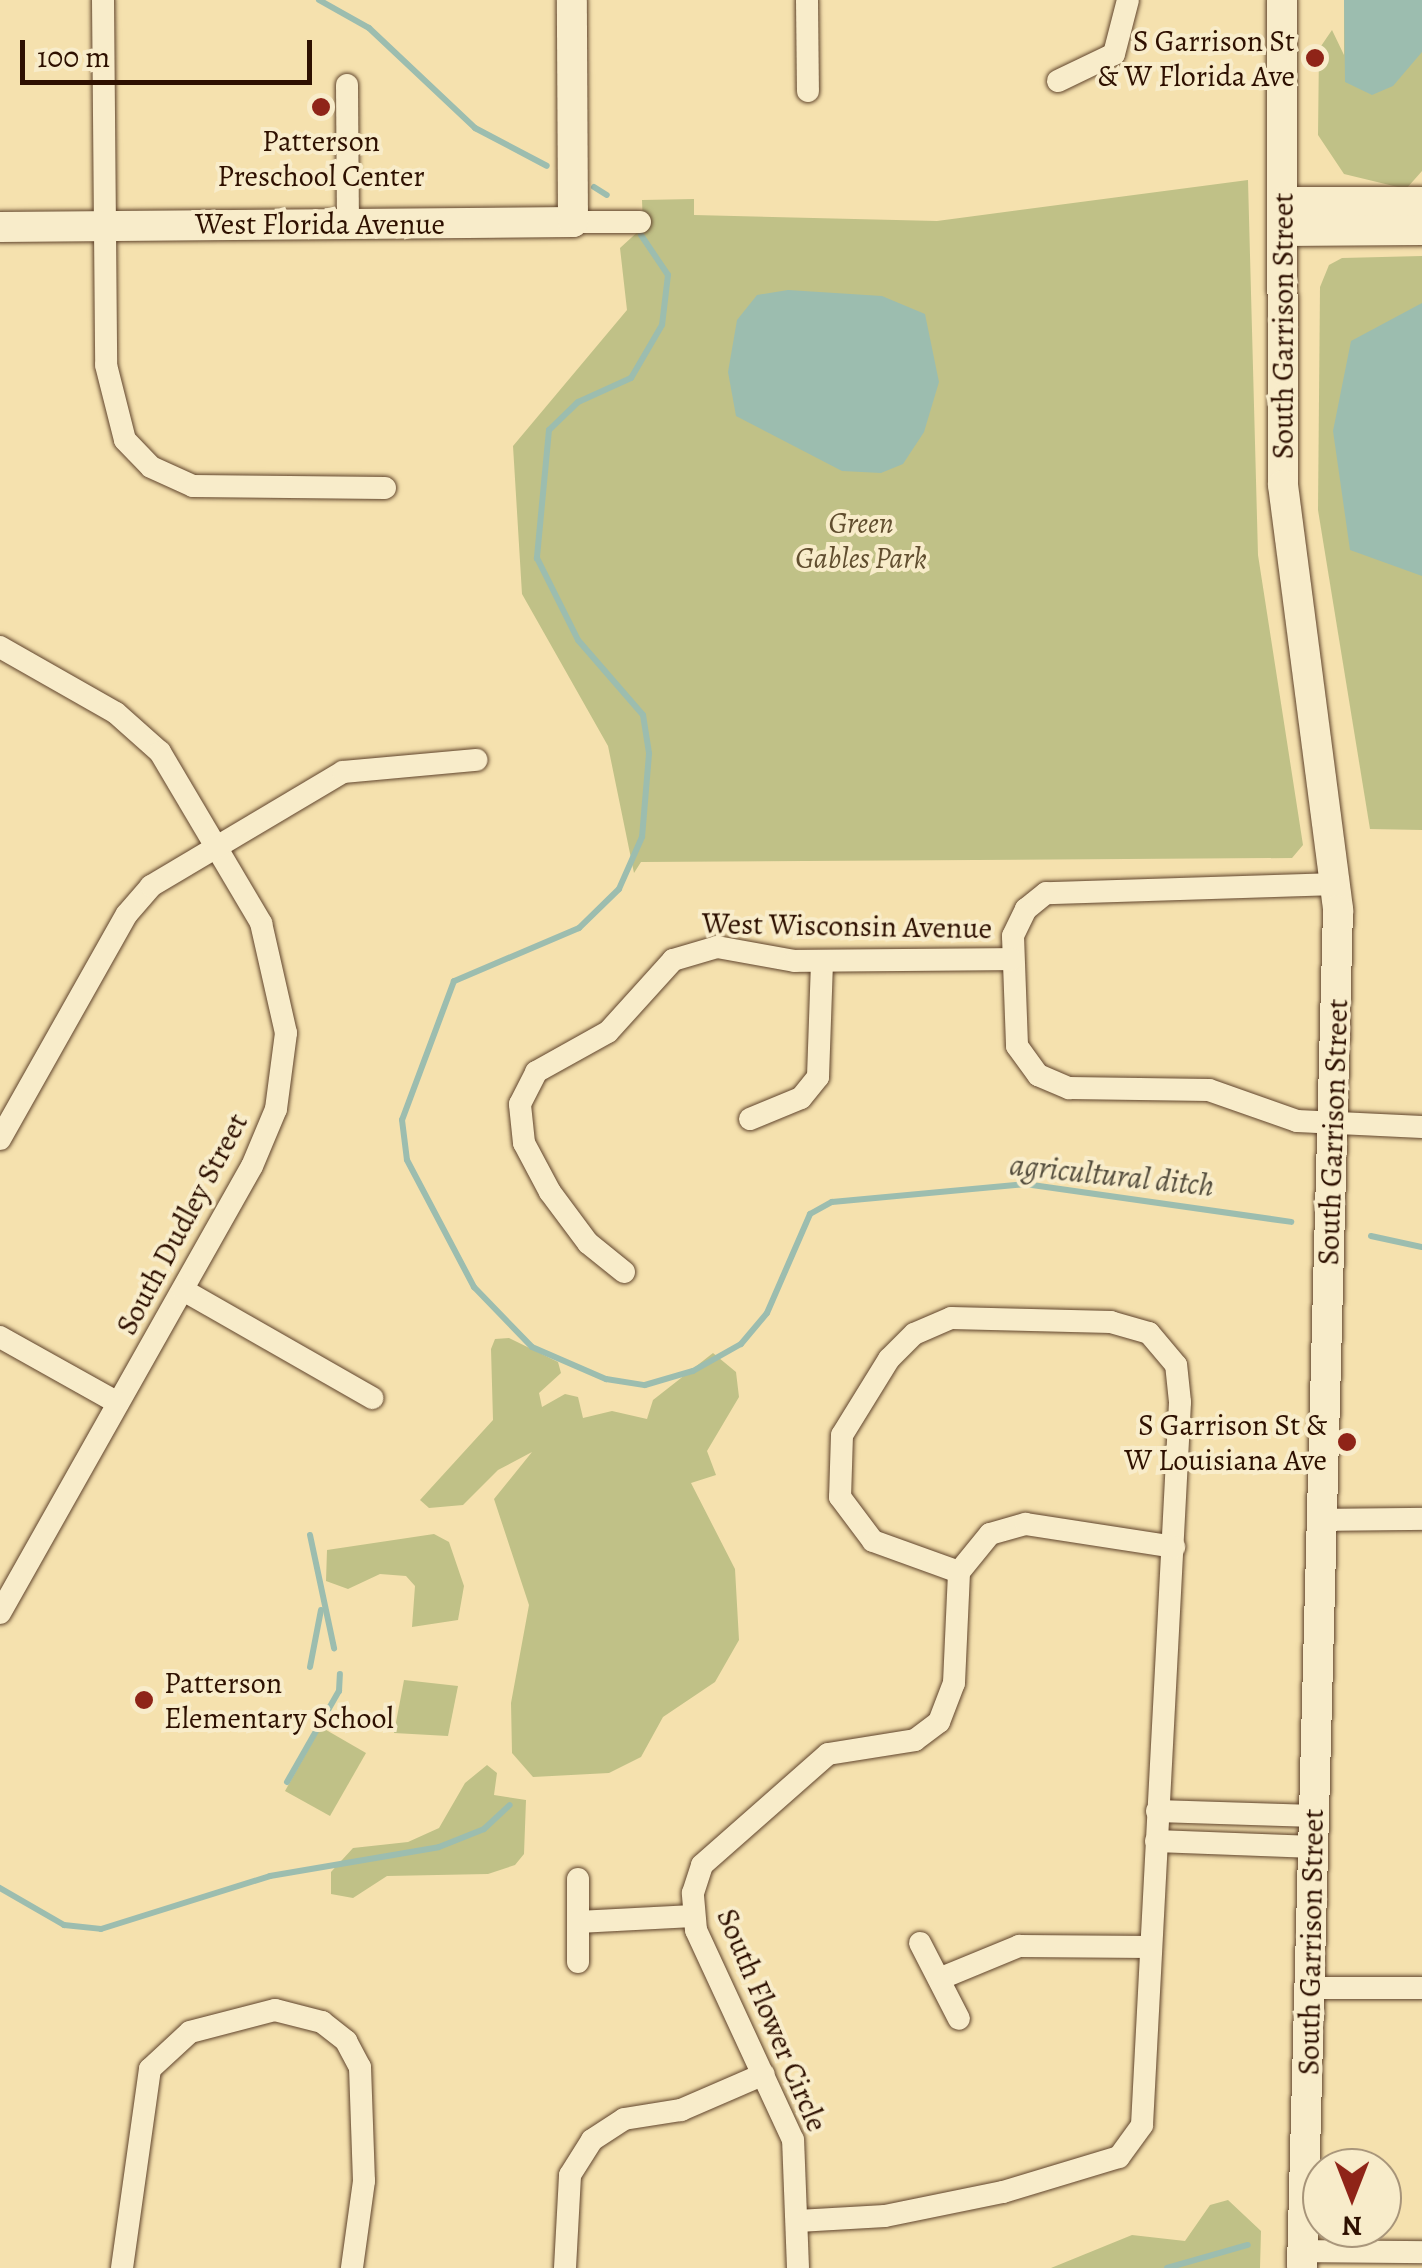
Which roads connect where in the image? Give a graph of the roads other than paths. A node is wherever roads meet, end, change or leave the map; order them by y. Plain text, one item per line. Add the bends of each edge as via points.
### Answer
1 (104, 0) edge
2 (572, 0) edge
3 (807, 0) edge
4 (1128, 0) edge
5 (1282, 0) edge
6 (1058, 82) dead end
7 (347, 85) dead end
8 (808, 91) dead end
9 (1422, 202) edge
10 (1283, 216) junction
11 (573, 222) junction
12 (640, 222) dead end
13 (348, 224) junction
14 (105, 226) junction
15 (0, 227) edge
16 (1422, 230) edge
17 (385, 488) dead end
18 (3, 656) edge
19 (476, 760) dead end
20 (218, 846) junction
21 (1337, 884) junction
22 (1011, 959) junction
23 (822, 961) junction
24 (750, 1118) dead end
25 (1334, 1124) junction
26 (1422, 1127) edge
27 (0, 1139) edge
28 (624, 1272) dead end
29 (184, 1290) junction
30 (0, 1337) edge
31 (372, 1398) dead end
32 (118, 1403) junction
33 (1422, 1519) edge
34 (1322, 1520) junction
35 (1174, 1547) junction
36 (959, 1572) junction
37 (0, 1613) edge
38 (1157, 1810) junction
39 (1314, 1832) junction
40 (1156, 1840) junction
41 (578, 1879) dead end
42 (694, 1916) junction
43 (578, 1922) junction
44 (920, 1942) dead end
45 (1151, 1948) junction
46 (578, 1962) dead end
47 (938, 1979) junction
48 (1311, 1988) junction
49 (1422, 1988) edge
50 (959, 2019) dead end
51 (764, 2074) junction
52 (798, 2221) junction
53 (1422, 2252) edge
54 (1302, 2260) edge
55 (122, 2268) edge
56 (352, 2268) edge
57 (565, 2268) edge
58 (798, 2268) edge

1 - 14 street
2 - 11 main road
3 - 8 street
4 - 6 street via 1114,54
5 - 10 main road, South Garrison Street
7 - 13 street
9 - 10 main road
10 - 16 main road
10 - 21 main road, South Garrison Street via 1287,544
11 - 12 street, West Florida Avenue
11 - 13 main road, West Florida Avenue
13 - 14 main road, West Florida Avenue
14 - 15 main road, West Florida Avenue
14 - 17 street via 108,391 118,428 139,457 202,488
18 - 20 street, South Dudley Street via 148,738
19 - 20 street via 342,772
20 - 27 street via 151,886 127,914
20 - 29 street, South Dudley Street via 276,962 286,1052 262,1145
21 - 22 street, West Wisconsin Avenue via 1054,890 1021,917
21 - 25 main road, South Garrison Street
22 - 23 street, West Wisconsin Avenue
22 - 25 street via 1017,1046 1046,1081 1082,1089 1209,1090 1278,1117
23 - 24 street via 816,1082 794,1102
23 - 28 street, West Wisconsin Avenue via 728,947 684,953 608,1032 528,1082 519,1115 530,1157 576,1228
25 - 26 street
25 - 34 main road, South Garrison Street
29 - 31 street
29 - 32 street, South Dudley Street
30 - 32 street
32 - 37 street, South Dudley Street
33 - 34 street
34 - 39 main road, South Garrison Street
35 - 36 street via 1019,1525 984,1538
35 - 36 street via 1180,1388 1163,1346 1121,1324 952,1318 914,1334 888,1359 842,1435 836,1473 862,1533
35 - 38 street
36 - 42 street, South Flower Circle via 954,1683 939,1722 915,1740 846,1746 816,1762 708,1858 694,1887
38 - 39 street
38 - 40 street
39 - 40 street
39 - 48 main road, South Garrison Street
40 - 45 street
41 - 43 street
42 - 43 street
42 - 51 street, South Flower Circle
43 - 46 street
44 - 47 street
45 - 47 street via 1019,1946
45 - 52 street via 1145,2109 1127,2152 956,2204
47 - 50 street
48 - 49 street
48 - 54 main road, South Garrison Street
51 - 52 street, South Flower Circle via 793,2140
51 - 57 street via 681,2110 624,2120 592,2140 570,2175
52 - 58 street, South Flower Circle
53 - 54 street
55 - 56 street via 150,2069 190,2032 274,2010 322,2022 346,2040 360,2067 364,2181

